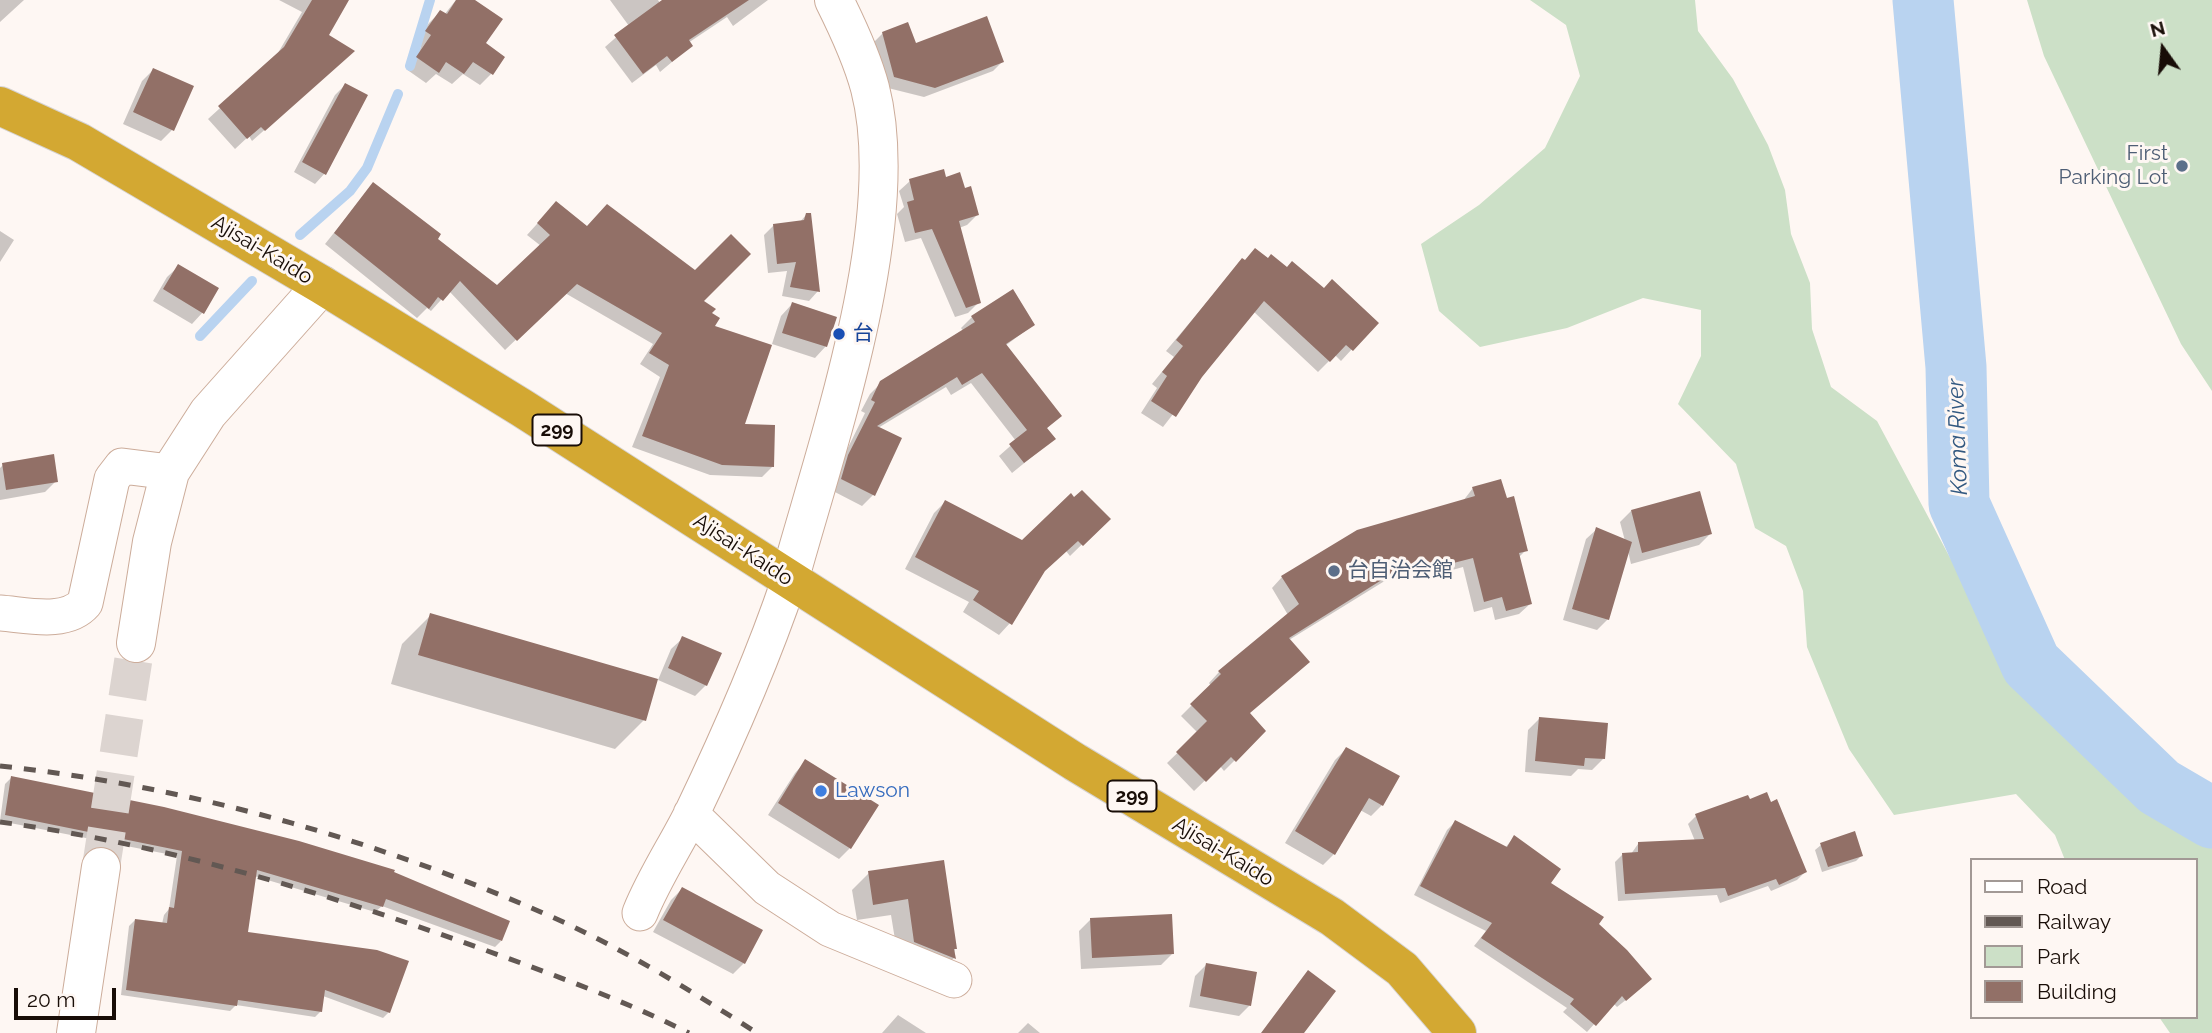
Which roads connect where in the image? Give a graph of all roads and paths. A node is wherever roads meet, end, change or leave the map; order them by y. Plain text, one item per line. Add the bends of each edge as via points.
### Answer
1 (834, 0) edge
2 (0, 106) edge
3 (322, 285) junction
4 (170, 472) junction
5 (789, 581) junction
6 (0, 614) edge
7 (136, 643) tunnel mouth
8 (691, 814) junction
9 (101, 867) tunnel mouth
10 (640, 913) dead end
11 (954, 979) dead end
12 (76, 1033) edge
13 (1457, 1033) edge

1 - 5 street via 870,88 879,147 877,192 867,275 851,351
2 - 3 highway, Ajisai-Kaido / 299 via 79,142
3 - 4 street via 208,413
3 - 5 highway, Ajisai-Kaido / 299
4 - 6 street via 122,466 112,480 85,603 76,613 59,617
4 - 7 street via 152,542
5 - 8 street
5 - 13 highway, Ajisai-Kaido / 299 via 1332,918 1402,969
8 - 10 street
8 - 11 street via 767,888 830,929
9 - 12 street

